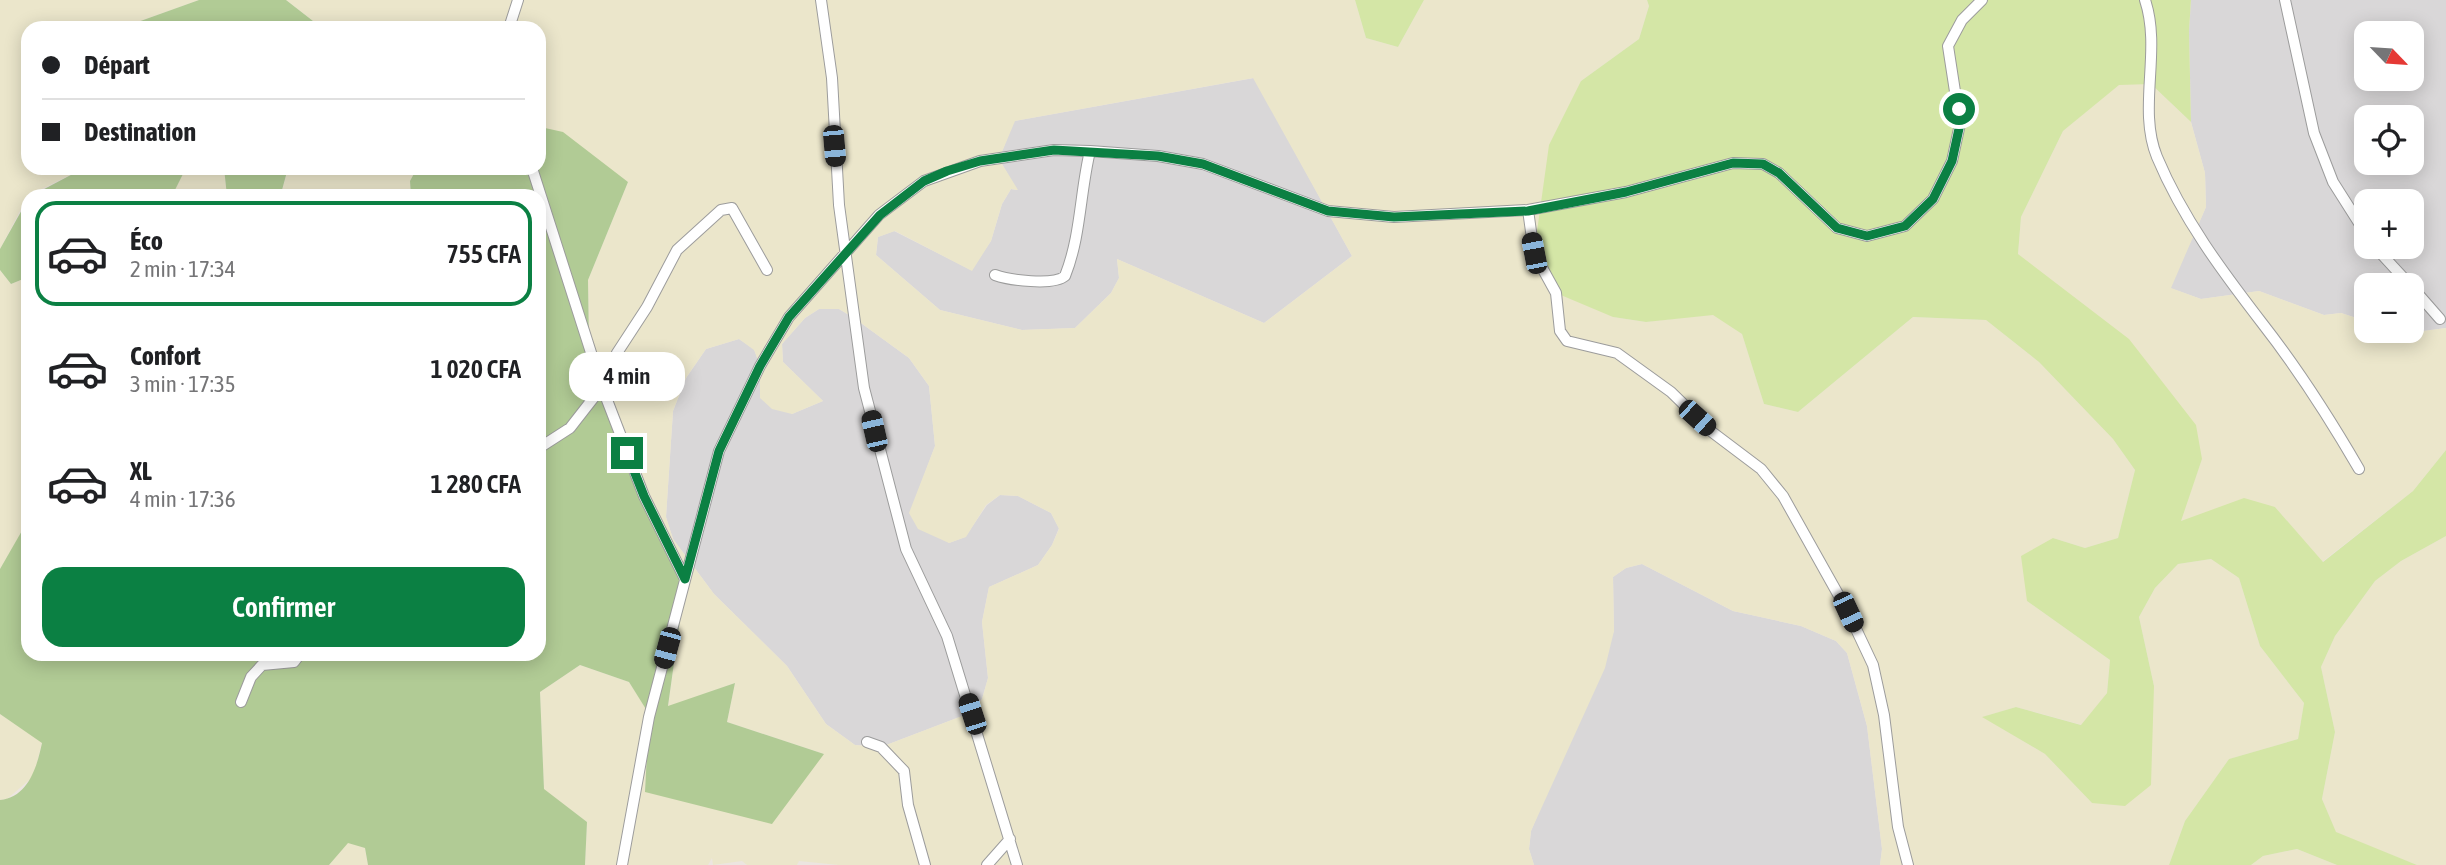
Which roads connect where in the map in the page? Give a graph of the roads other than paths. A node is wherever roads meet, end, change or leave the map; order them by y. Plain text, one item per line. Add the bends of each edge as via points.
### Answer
1 (518, 0) edge
2 (821, 0) edge
3 (1982, 0) edge
4 (2145, 0) edge
5 (2285, 0) edge
6 (511, 21) edge
7 (1090, 151) junction
8 (1528, 211) junction
9 (546, 212) edge
10 (2354, 215) edge
11 (846, 253) junction
12 (2386, 259) edge
13 (767, 270) dead end
14 (2399, 273) edge
15 (995, 275) dead end
16 (2424, 301) edge
17 (2440, 319) dead end
18 (602, 387) junction
19 (546, 443) edge
20 (2359, 469) dead end
21 (685, 579) junction
22 (295, 661) edge
23 (241, 702) dead end
24 (867, 742) dead end
25 (1010, 839) junction
26 (622, 865) edge
27 (925, 865) edge
28 (987, 865) edge
29 (1017, 865) edge
30 (1908, 865) edge

1 - 6 street
2 - 11 street
3 - 8 street via 1952,34 1948,46 1960,124 1952,161 1933,199 1905,226 1867,236 1837,228 1779,173 1763,164 1733,163 1626,192
4 - 20 street via 2152,22 2150,116 2156,155 2184,212 2232,287 2292,365
5 - 10 street via 2314,133 2333,182
7 - 8 street via 1203,164 1328,211 1356,216
7 - 11 street via 1020,154 947,171 924,181 880,215
7 - 15 street via 1065,276 1054,281 1014,281
8 - 30 street via 1534,253 1556,293 1560,331 1566,341 1617,353 1671,392 1712,432 1761,469 1783,496 1873,665
9 - 18 street
11 - 21 street via 789,317 760,366 719,451
11 - 25 street via 864,388 884,474 906,550 947,636
12 - 14 street
13 - 18 street via 732,208 721,210 677,250 617,352
16 - 17 street
18 - 19 street via 570,428
18 - 21 street via 644,496
21 - 26 street via 649,717
22 - 23 street via 262,665 251,677
24 - 27 street via 881,747 904,771 908,805
25 - 28 street
25 - 29 street

